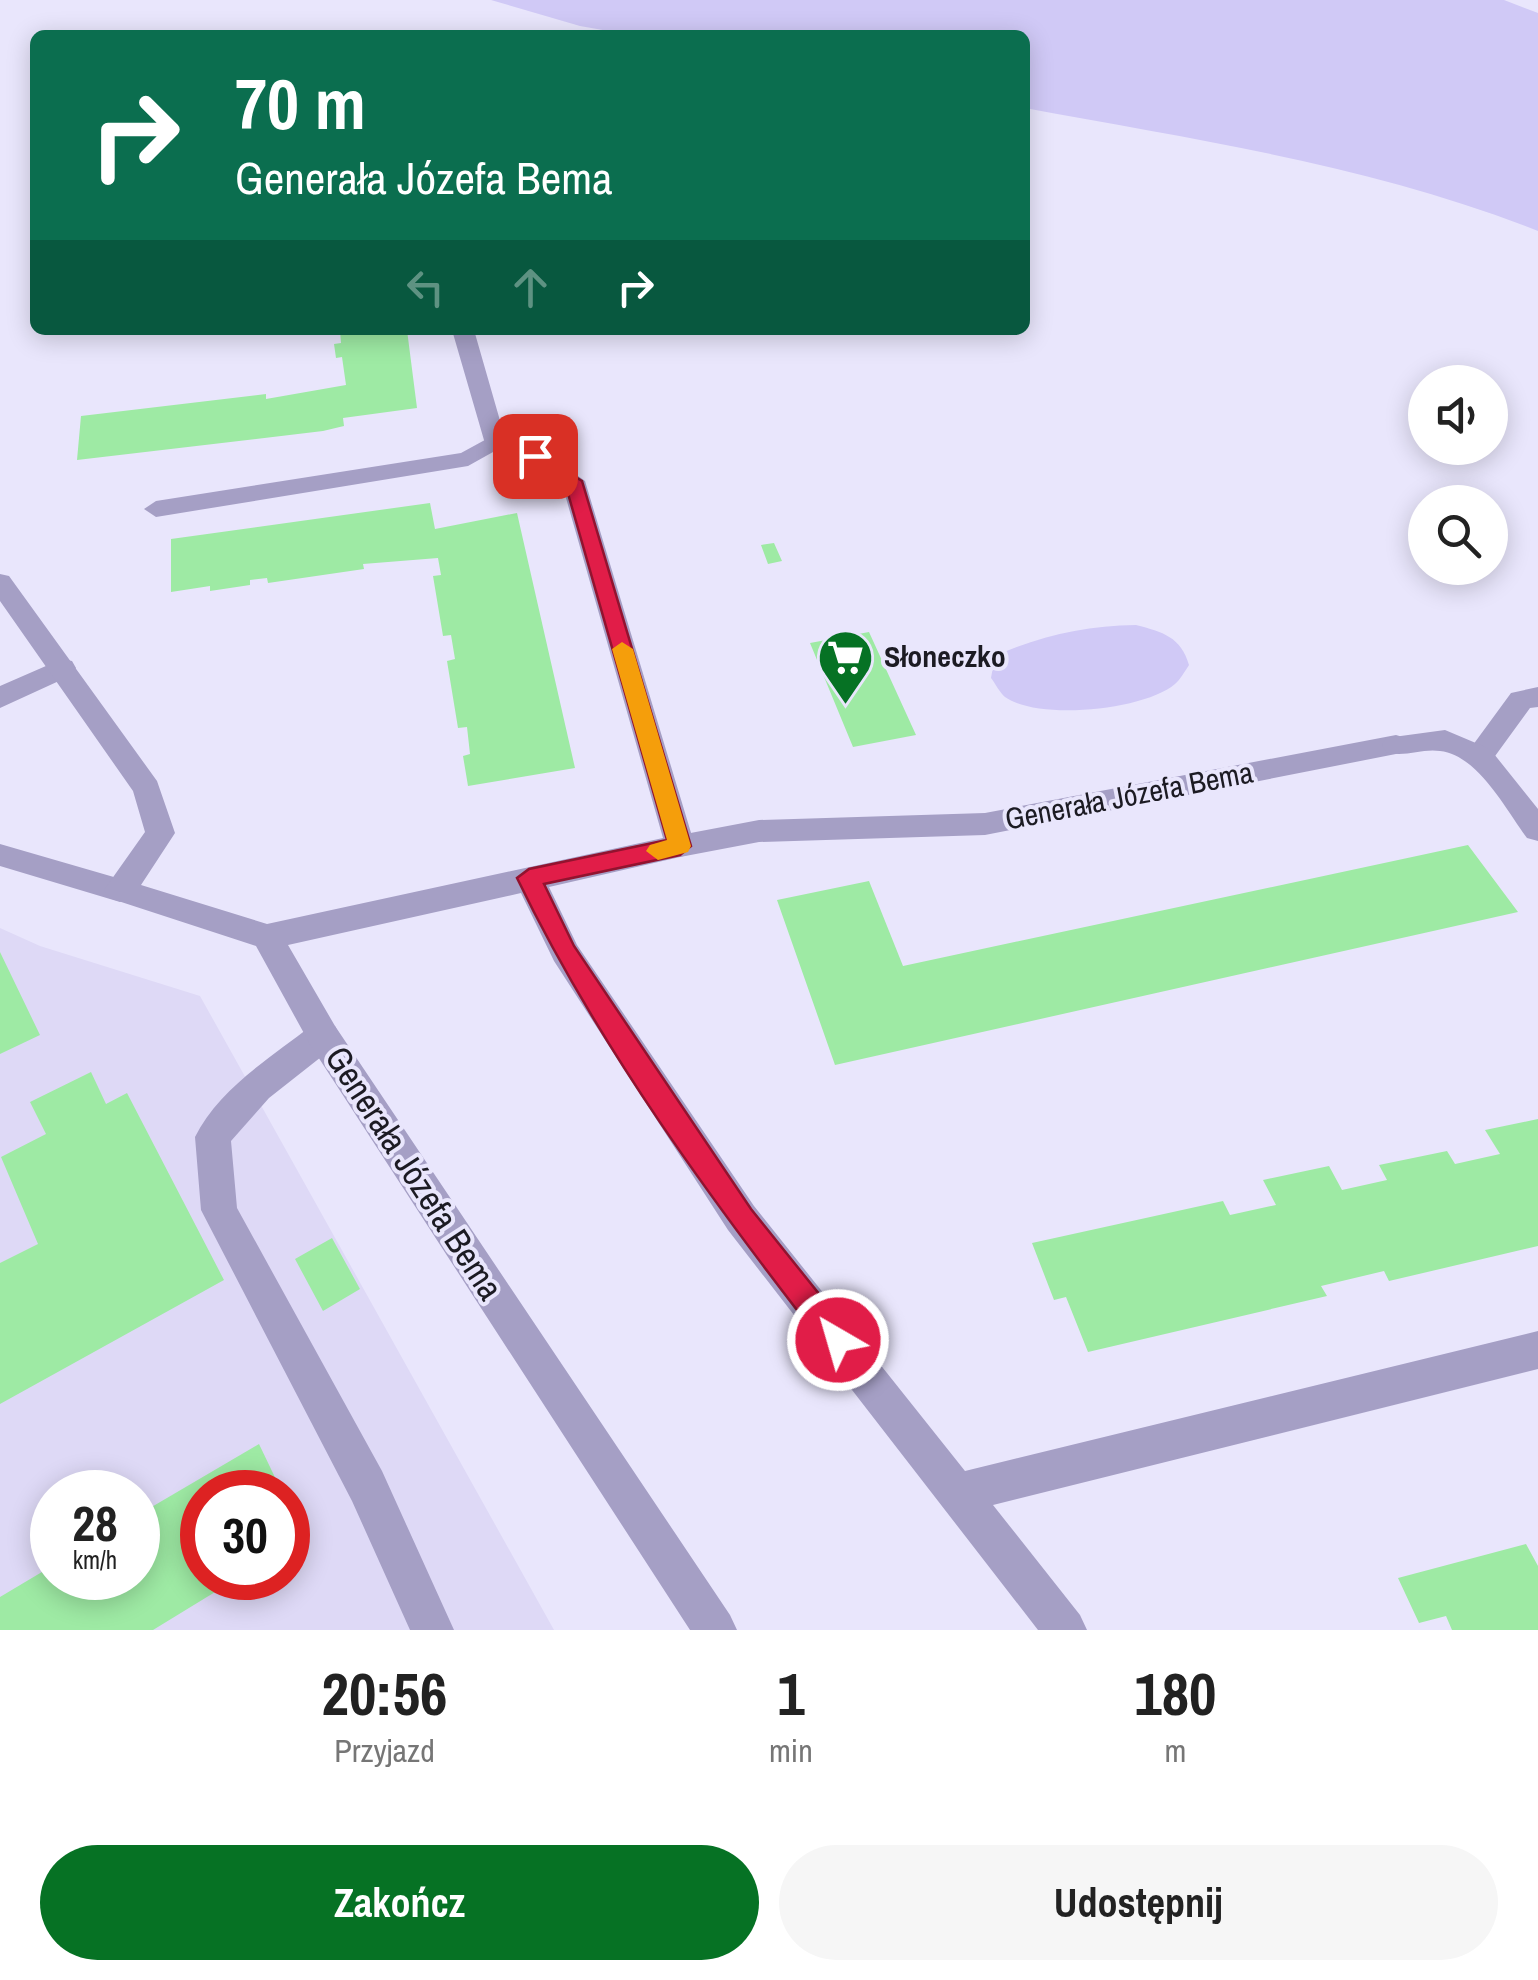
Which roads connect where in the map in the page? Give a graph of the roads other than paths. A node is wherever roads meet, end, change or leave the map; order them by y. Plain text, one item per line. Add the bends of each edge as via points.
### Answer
1 (463, 335) edge
2 (494, 442) junction
3 (156, 509) dead end
4 (0, 582) edge
5 (62, 668) junction
6 (1538, 696) edge
7 (0, 698) edge
8 (1480, 756) junction
9 (1538, 830) edge
10 (680, 846) junction
11 (0, 855) edge
12 (529, 878) junction
13 (120, 890) junction
14 (266, 937) junction
15 (323, 1036) junction
16 (1538, 1350) edge
17 (959, 1493) junction
18 (432, 1630) edge
19 (716, 1630) edge
20 (1065, 1630) edge

1 - 2 street
2 - 3 street via 468,458
2 - 10 street via 535,456 573,481
4 - 5 street
5 - 7 street
5 - 13 street via 147,790 160,833
6 - 8 street via 1520,700
8 - 9 street
8 - 10 street, Generała Józefa Bema via 1444,740 1396,745 985,824 759,832
10 - 12 street, Generała Józefa Bema
11 - 13 street
12 - 14 street, Generała Józefa Bema
12 - 17 street via 565,952 741,1218
13 - 14 street
14 - 15 street, Generała Józefa Bema
15 - 18 street via 257,1088 214,1137 219,1210 367,1486
15 - 19 street, Generała Józefa Bema
16 - 17 street
17 - 20 street

